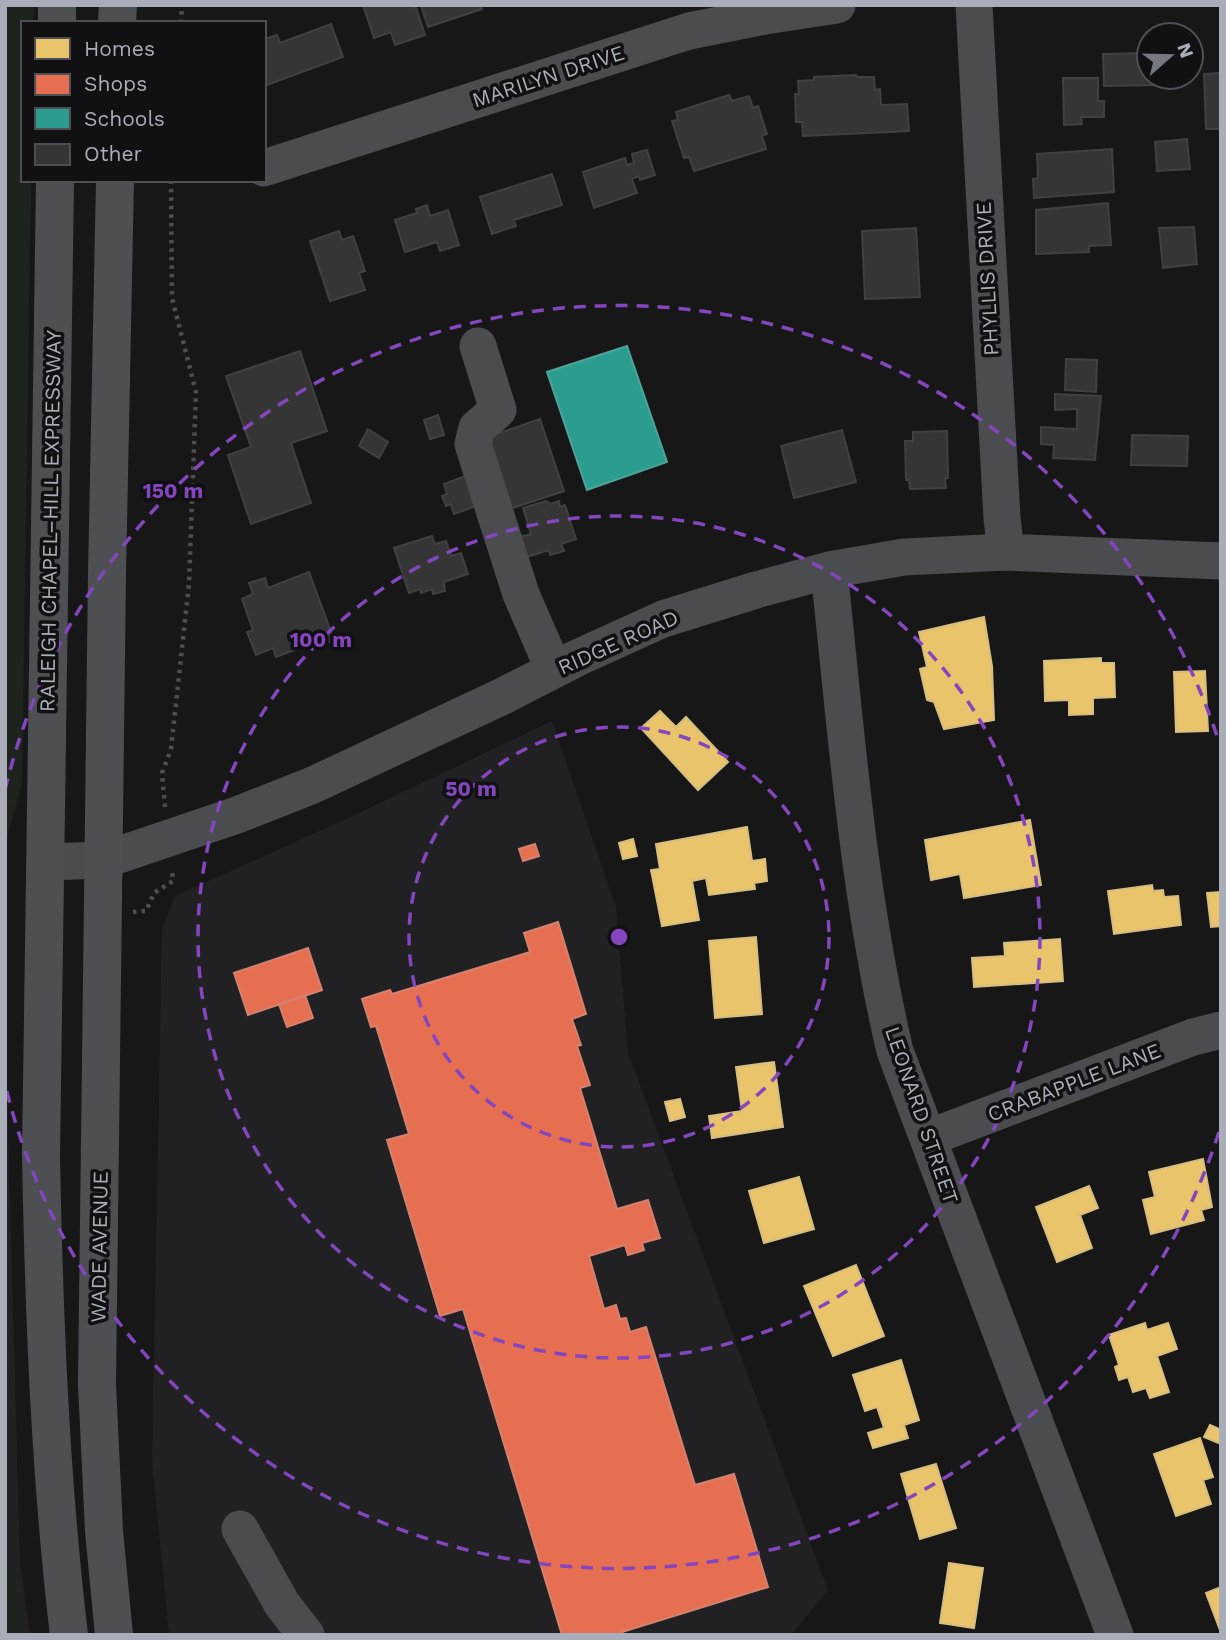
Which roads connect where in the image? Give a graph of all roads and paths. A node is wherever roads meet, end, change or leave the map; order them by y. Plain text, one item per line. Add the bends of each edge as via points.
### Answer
1 (837, 5) edge
2 (974, 5) edge
3 (266, 167) edge
4 (55, 182) edge
5 (115, 182) edge
6 (171, 182) edge
7 (478, 346) dead end
8 (1006, 552) junction
9 (1221, 561) edge
10 (829, 570) junction
11 (554, 670) junction
12 (162, 773) dead end
13 (104, 860) junction
14 (46, 862) junction
15 (173, 881) dead end
16 (146, 911) dead end
17 (1221, 1030) edge
18 (928, 1138) junction
19 (240, 1529) dead end
20 (69, 1635) edge
21 (114, 1635) edge
22 (306, 1635) edge
23 (1115, 1635) edge

1 - 3 street, MARILYN DRIVE via 689,31
2 - 8 street, PHYLLIS DRIVE
4 - 14 main road, RALEIGH CHAPEL–HILL EXPRESSWAY
5 - 13 main road
6 - 12 path via 172,298 196,392 183,654 171,749
7 - 11 street via 498,410 477,428 473,444 521,594
8 - 9 street, RIDGE ROAD
8 - 10 street, RIDGE ROAD via 904,557
10 - 11 street, RIDGE ROAD via 663,619
10 - 18 street, LEONARD STREET via 849,772 884,1003 895,1051
11 - 13 street, RIDGE ROAD via 313,785
13 - 14 street, RIDGE ROAD
13 - 21 main road, WADE AVENUE via 97,1384
14 - 20 main road via 43,1260 52,1468
15 - 16 path via 155,893
17 - 18 street, CRABAPPLE LANE
18 - 23 street, LEONARD STREET
19 - 22 street via 282,1604

